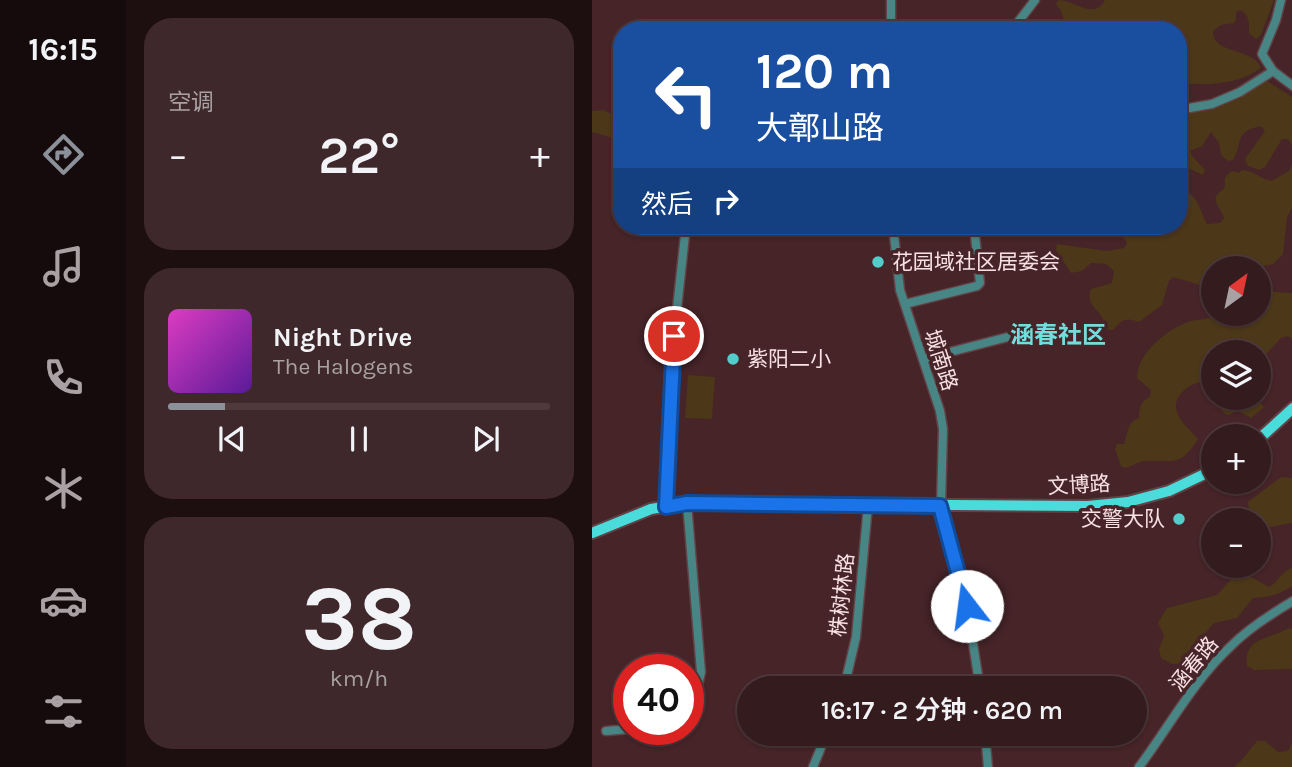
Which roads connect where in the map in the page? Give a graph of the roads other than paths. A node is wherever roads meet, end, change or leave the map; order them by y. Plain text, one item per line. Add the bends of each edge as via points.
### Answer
1 (891, 0) edge
2 (1035, 0) edge
3 (1281, 0) edge
4 (891, 21) edge
5 (1019, 21) edge
6 (1273, 71) junction
7 (1293, 86) edge
8 (1187, 108) edge
9 (685, 235) edge
10 (894, 235) edge
11 (975, 235) edge
12 (905, 304) junction
13 (1027, 332) dead end
14 (923, 359) junction
15 (1293, 408) edge
16 (1271, 428) edge
17 (1201, 476) edge
18 (687, 503) junction
19 (868, 505) junction
20 (940, 506) junction
21 (666, 507) junction
22 (592, 533) edge
23 (1293, 601) edge
24 (700, 654) edge
25 (847, 676) edge
26 (978, 676) edge
27 (613, 730) edge
28 (606, 731) dead end
29 (822, 746) edge
30 (986, 746) edge
31 (813, 767) edge
32 (988, 767) edge
33 (1139, 767) edge

1 - 4 street
2 - 5 street
3 - 6 street via 1262,49
6 - 7 street
6 - 8 street via 1240,92
9 - 21 street via 674,336
10 - 12 street, 城南路
11 - 12 street via 977,286
12 - 14 street, 城南路
13 - 14 street
14 - 20 street, 城南路 via 943,429
15 - 16 main road
17 - 20 main road, 文博路 via 1169,491 1128,502
18 - 19 main road, 文博路
18 - 21 main road, 文博路
18 - 24 street
19 - 20 main road, 文博路
19 - 25 street, 株树林路 via 856,637
20 - 26 street, 城南路 via 967,606
21 - 22 main road, 文博路
23 - 33 street, 涵春路 via 1230,646
27 - 28 street
29 - 31 street
30 - 32 street

